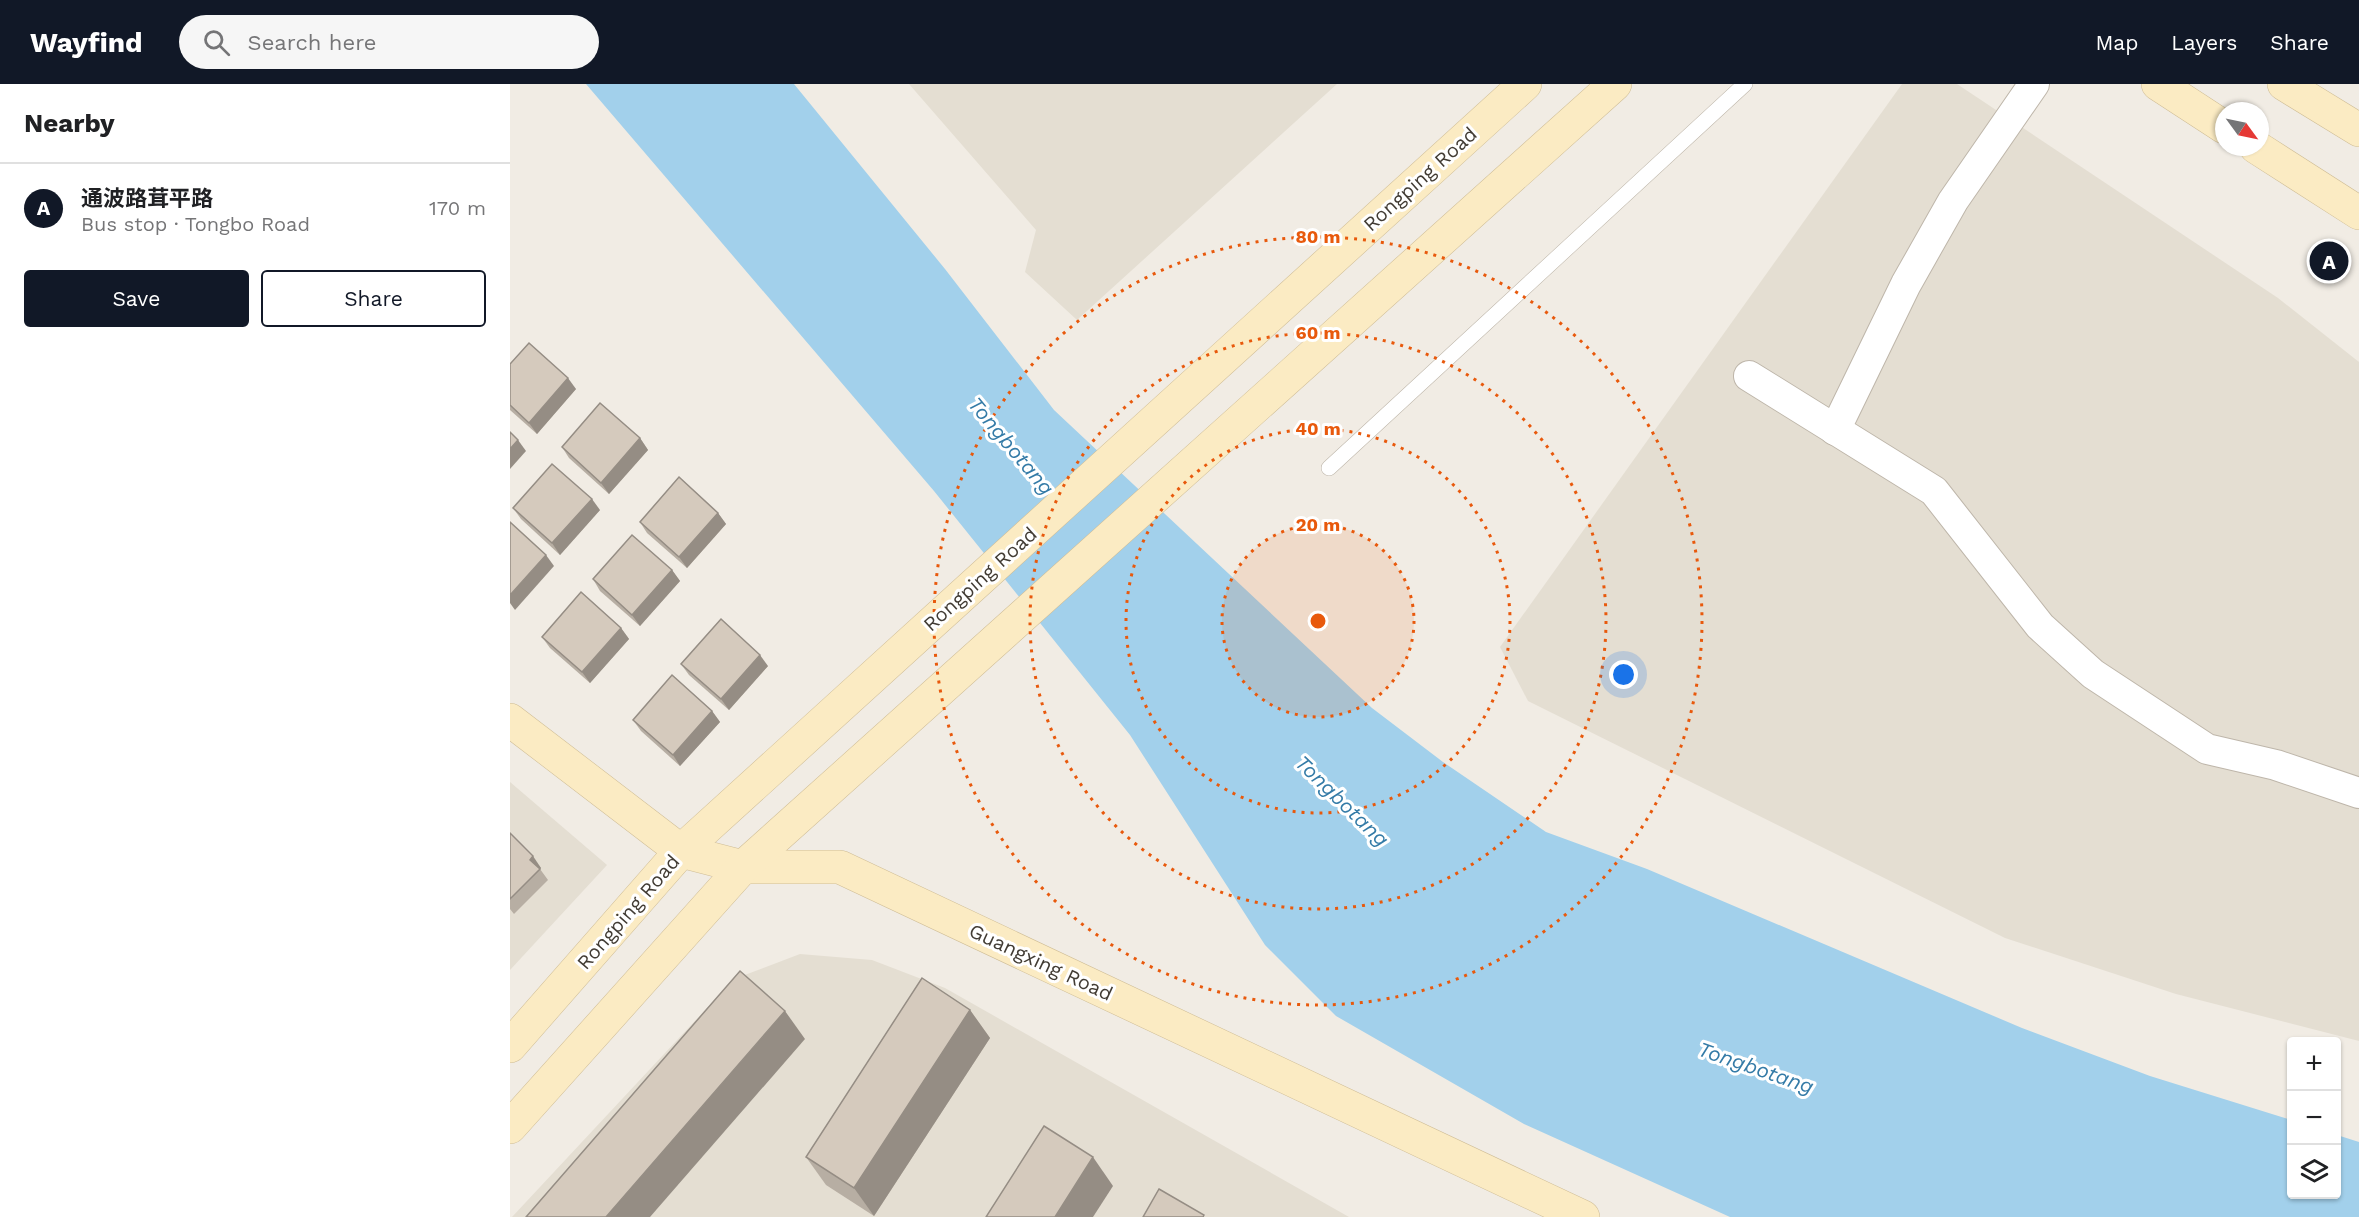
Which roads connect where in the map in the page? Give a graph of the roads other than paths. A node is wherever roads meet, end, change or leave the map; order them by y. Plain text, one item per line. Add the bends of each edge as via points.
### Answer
1 (1525, 84) edge
2 (1615, 84) edge
3 (1745, 84) edge
4 (2034, 84) edge
5 (2158, 84) edge
6 (2284, 84) edge
7 (2215, 121) edge
8 (2359, 130) edge
9 (2269, 155) edge
10 (2359, 213) edge
11 (1749, 376) dead end
12 (1835, 430) junction
13 (1329, 468) dead end
14 (510, 720) edge
15 (2359, 793) edge
16 (681, 851) junction
17 (743, 867) junction
18 (510, 1046) edge
19 (510, 1127) edge
20 (1582, 1217) edge

1 - 16 main road, Rongping Road
2 - 17 main road
3 - 13 lane
4 - 12 street via 1953,201 1901,294
5 - 7 main road
6 - 8 main road
9 - 10 main road
11 - 12 street
12 - 15 street via 1934,491 2040,626 2093,674 2207,749 2276,765
14 - 16 main road, Guangxing Road
16 - 17 main road, Guangxing Road
16 - 18 main road, Rongping Road
17 - 19 main road
17 - 20 main road, Guangxing Road via 840,867

